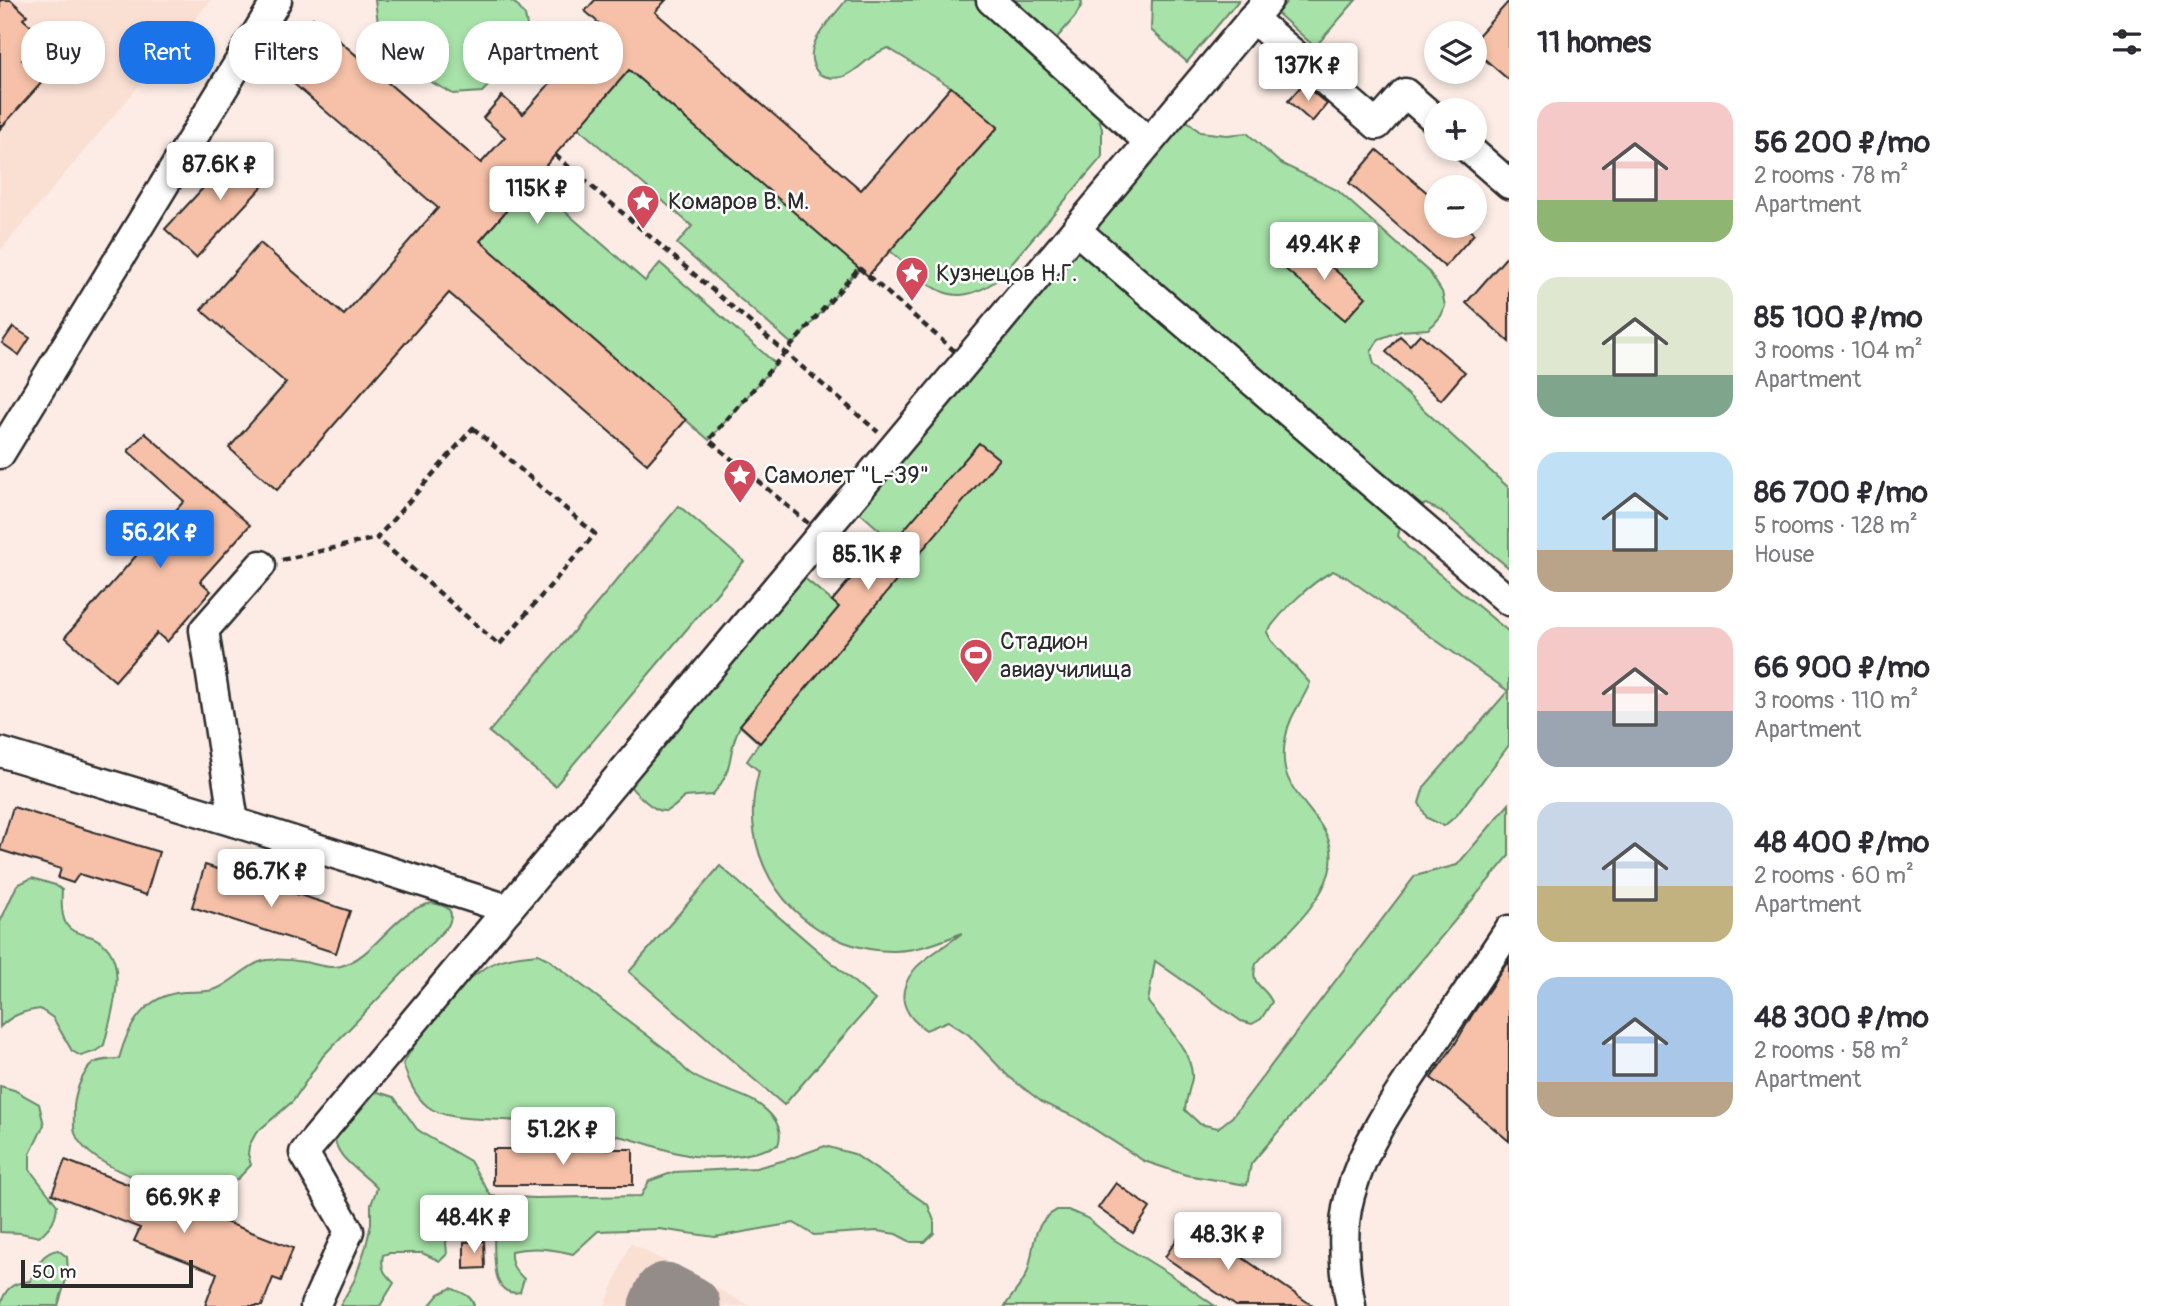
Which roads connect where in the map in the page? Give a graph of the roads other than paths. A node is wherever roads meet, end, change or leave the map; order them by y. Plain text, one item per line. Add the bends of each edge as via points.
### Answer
1 (277, 0) edge
2 (991, 0) edge
3 (1260, 9) edge
4 (1424, 110) edge
5 (1149, 142) junction
6 (1483, 161) edge
7 (1509, 184) edge
8 (1076, 230) junction
9 (966, 361) road end
10 (0, 454) edge
11 (821, 534) road end
12 (261, 565) road end
13 (1509, 601) edge
14 (0, 751) edge
15 (234, 822) junction
16 (508, 909) junction
17 (1509, 930) edge
18 (315, 1306) edge
19 (1350, 1306) edge

1 - 10 street
2 - 5 street
3 - 4 street via 1377,125 1405,93
3 - 5 street
5 - 8 street
6 - 7 street
8 - 9 street
8 - 13 street
11 - 16 street
12 - 15 street via 204,630
14 - 15 street
15 - 16 street
16 - 18 street via 304,1153 349,1231
17 - 19 street via 1365,1154 1345,1220

